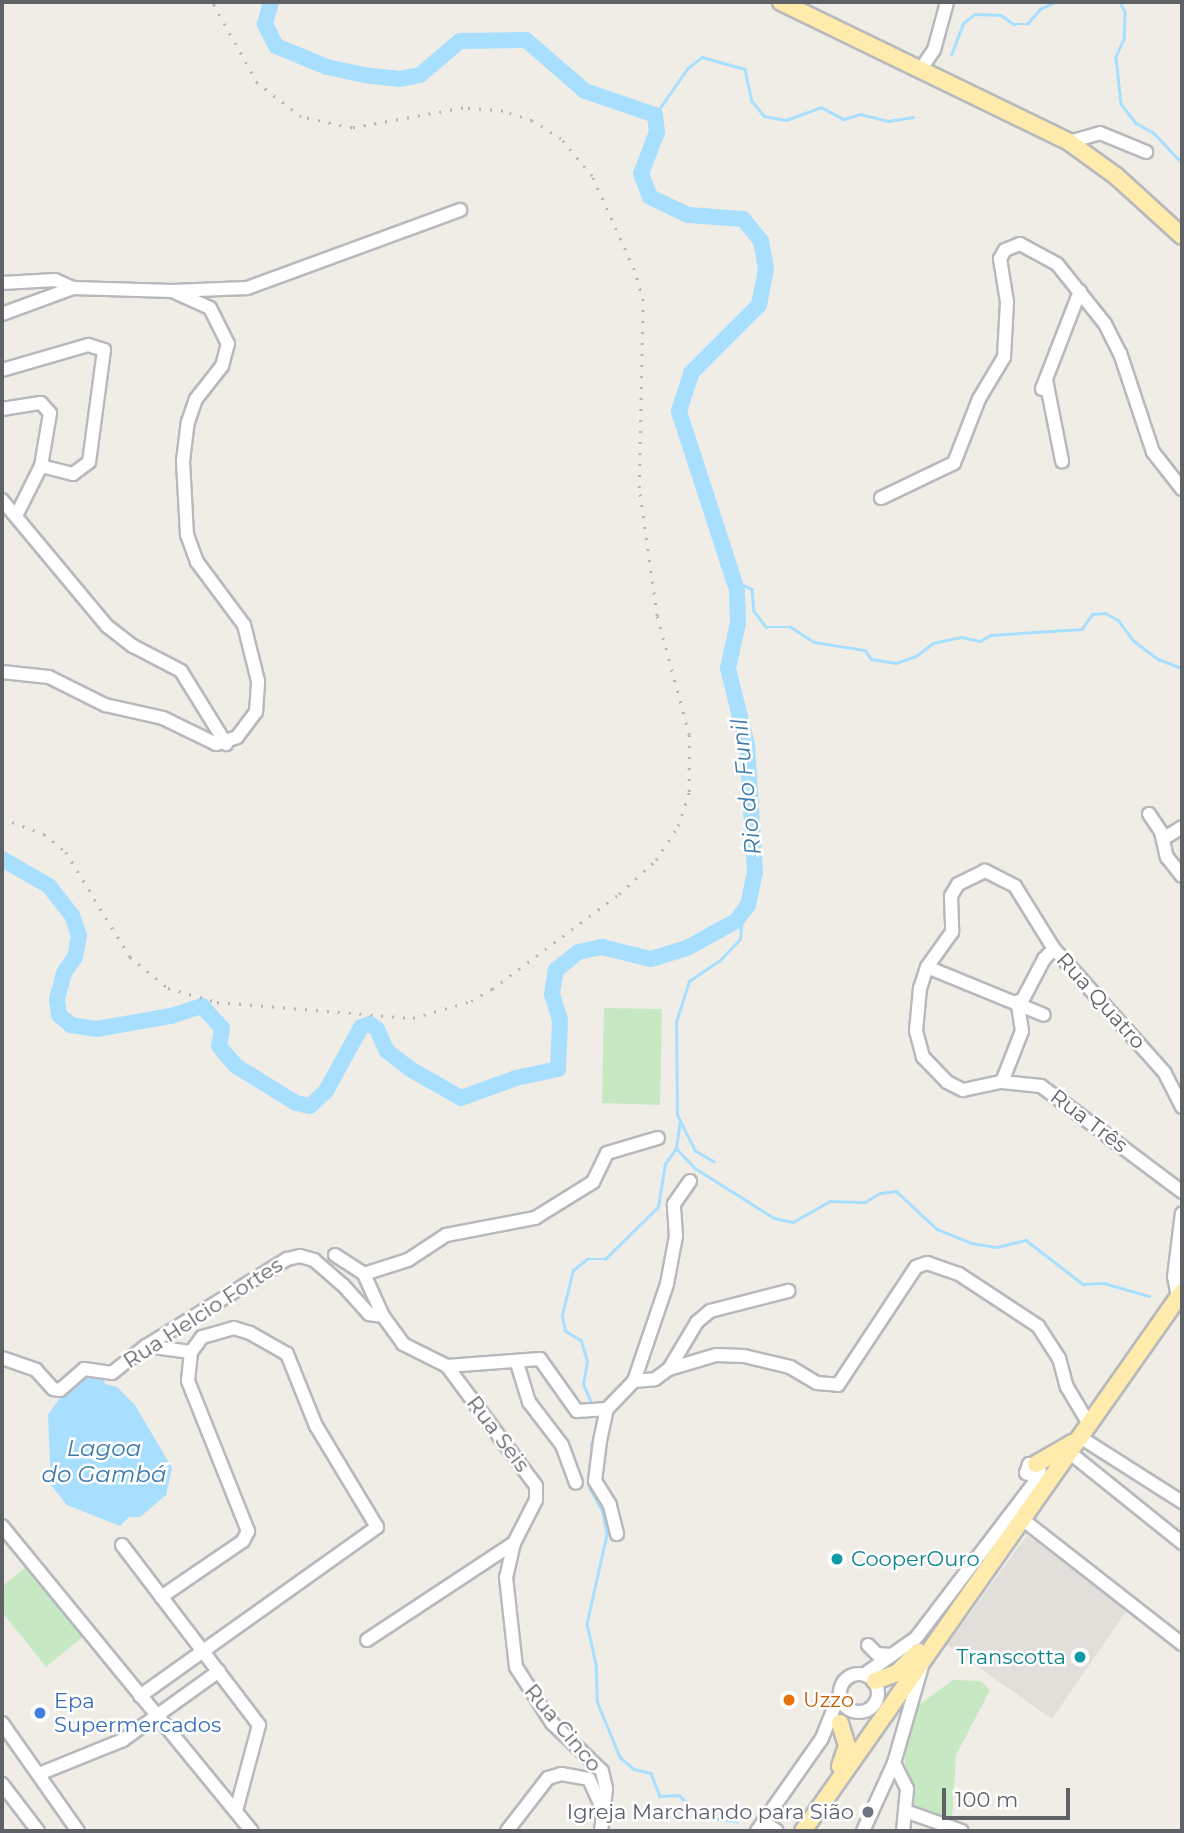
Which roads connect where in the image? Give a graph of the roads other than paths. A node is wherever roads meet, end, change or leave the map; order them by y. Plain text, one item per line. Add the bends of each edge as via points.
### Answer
1 (781, 2) edge
2 (947, 2) edge
3 (921, 69) junction
4 (1069, 142) junction
5 (1146, 152) dead end
6 (460, 211) dead end
7 (1182, 236) edge
8 (2, 283) edge
9 (73, 288) junction
10 (172, 291) junction
11 (1080, 291) junction
12 (2, 314) edge
13 (2, 370) edge
14 (2, 409) edge
15 (1062, 461) dead end
16 (41, 466) junction
17 (1182, 489) edge
18 (881, 498) dead end
19 (2, 500) edge
20 (16, 516) junction
21 (2, 672) edge
22 (226, 744) junction
23 (1149, 814) dead end
24 (1182, 827) edge
25 (1163, 839) junction
26 (1182, 876) edge
27 (1054, 949) junction
28 (927, 967) junction
29 (1019, 1002) junction
30 (1044, 1015) dead end
31 (1002, 1082) junction
32 (1182, 1107) edge
33 (658, 1139) dead end
34 (690, 1181) dead end
35 (1182, 1192) edge
36 (1182, 1213) edge
37 (335, 1255) dead end
38 (364, 1274) junction
39 (788, 1291) dead end
40 (1180, 1299) edge
41 (383, 1316) junction
42 (146, 1346) junction
43 (191, 1352) junction
44 (2, 1358) edge
45 (517, 1363) junction
46 (447, 1366) junction
47 (669, 1369) junction
48 (634, 1381) junction
49 (607, 1409) junction
50 (1079, 1438) junction
51 (1034, 1473) joint
52 (576, 1483) dead end
53 (1182, 1502) edge
54 (1022, 1520) junction
55 (2, 1526) edge
56 (617, 1534) dead end
57 (514, 1544) junction
58 (1182, 1544) edge
59 (122, 1545) dead end
60 (161, 1597) junction
61 (956, 1611) junction
62 (367, 1640) dead end
63 (1182, 1644) edge
64 (868, 1645) dead end
65 (203, 1649) junction
66 (925, 1656) junction
67 (899, 1660) junction
68 (219, 1671) junction
69 (875, 1678) junction
70 (840, 1693) junction
71 (140, 1696) junction
72 (887, 1710) junction
73 (853, 1711) junction
74 (157, 1718) junction
75 (2, 1723) edge
76 (840, 1723) junction
77 (822, 1738) junction
78 (848, 1746) junction
79 (894, 1763) junction
80 (39, 1774) junction
81 (2, 1784) edge
82 (236, 1811) junction
83 (905, 1811) junction
84 (815, 1813) junction
85 (604, 1815) junction
86 (761, 1827) edge
87 (38, 1831) edge
88 (78, 1831) edge
89 (252, 1831) edge
90 (506, 1831) edge
91 (601, 1831) edge
92 (777, 1831) edge
93 (803, 1831) edge
94 (863, 1831) edge
95 (903, 1831) edge
96 (962, 1831) edge

1 - 3 main road
2 - 3 street via 934,50
3 - 4 main road
4 - 5 street via 1100,133
4 - 7 main road via 1116,176
6 - 10 street via 263,284 231,290
8 - 9 street via 55,280
9 - 10 street
9 - 12 street
10 - 22 street via 210,308 228,344 222,366 193,407 183,461 190,548 243,625 258,681 253,718
11 - 15 street via 1044,384
11 - 17 street via 1120,354 1153,452
11 - 18 street via 1057,264 1032,248 1020,244 1005,250 1000,259 1007,302 1005,352 979,399 954,463
13 - 16 street via 88,345 104,350 89,462 73,474
14 - 16 street via 33,403 49,408
16 - 20 street
19 - 20 street
20 - 22 street via 107,626 133,646 181,671
21 - 22 street via 49,677 105,705 163,718 207,743
23 - 25 street
24 - 25 street
25 - 26 street via 1167,857
27 - 28 street, Rua Quatro via 1024,895 1002,876 985,871 963,879 954,889 952,932
27 - 29 street
27 - 32 street, Rua Quatro via 1165,1073
28 - 29 street
28 - 31 street, Rua Três via 916,1031 923,1057 947,1082 963,1090
29 - 30 street
29 - 31 street via 1022,1031
31 - 35 street, Rua Três via 1032,1083 1057,1095
33 - 38 street via 607,1153 593,1182 535,1218 446,1235 408,1260
34 - 48 street via 674,1204 676,1236 667,1284
36 - 40 street via 1174,1277
37 - 38 street
38 - 41 street
39 - 47 street via 705,1314
40 - 50 main road
41 - 42 street, Rua Helcio Fortes via 369,1314 314,1260 296,1256
41 - 46 street, Rua Helcio Fortes via 403,1344
42 - 43 street
42 - 44 street, Rua Helcio Fortes via 112,1373 84,1369 60,1390 44,1384 36,1370
43 - 60 street via 192,1396 248,1531 243,1541
43 - 65 street via 202,1337 233,1328 287,1354 316,1426 377,1527
45 - 46 street, Rua Helcio Fortes
45 - 49 street, Rua Helcio Fortes via 540,1359 578,1411
45 - 52 street via 529,1402 562,1445
46 - 57 street, Rua Seis via 536,1486 536,1500
47 - 48 street via 655,1379
47 - 50 street via 716,1355 744,1356 790,1367 817,1383 838,1385 916,1268 927,1264 959,1274 1038,1326 1059,1357
48 - 49 street
49 - 56 street via 595,1481 610,1505
50 - 51 main road
50 - 53 street
50 - 54 main road
50 - 58 street
51 - 67 street via 1025,1492
54 - 61 main road
54 - 63 street
55 - 71 street
57 - 62 street
57 - 85 street, Rua Cinco via 506,1577 516,1667 552,1723 602,1771
59 - 60 street
60 - 65 street
61 - 66 main road
61 - 67 main road
64 - 67 street via 877,1654
65 - 68 street
65 - 71 street
66 - 72 main road
66 - 79 street
67 - 69 main road
67 - 72 main road
68 - 74 street
68 - 82 street via 260,1725
69 - 70 street via 850,1675
69 - 73 street via 879,1693 874,1706
70 - 73 street via 844,1705
70 - 77 street
71 - 74 street
72 - 84 main road
73 - 76 street
74 - 80 street via 123,1740
74 - 82 street
75 - 80 street
76 - 77 street
76 - 78 main road
77 - 78 street
77 - 86 street
78 - 84 main road
79 - 83 street via 907,1789
79 - 94 street
80 - 88 street
81 - 87 street
82 - 89 street
83 - 95 street
83 - 96 street
84 - 93 main road
85 - 90 street via 589,1779 561,1774 548,1778
85 - 91 street, Rua Cinco
86 - 92 street

